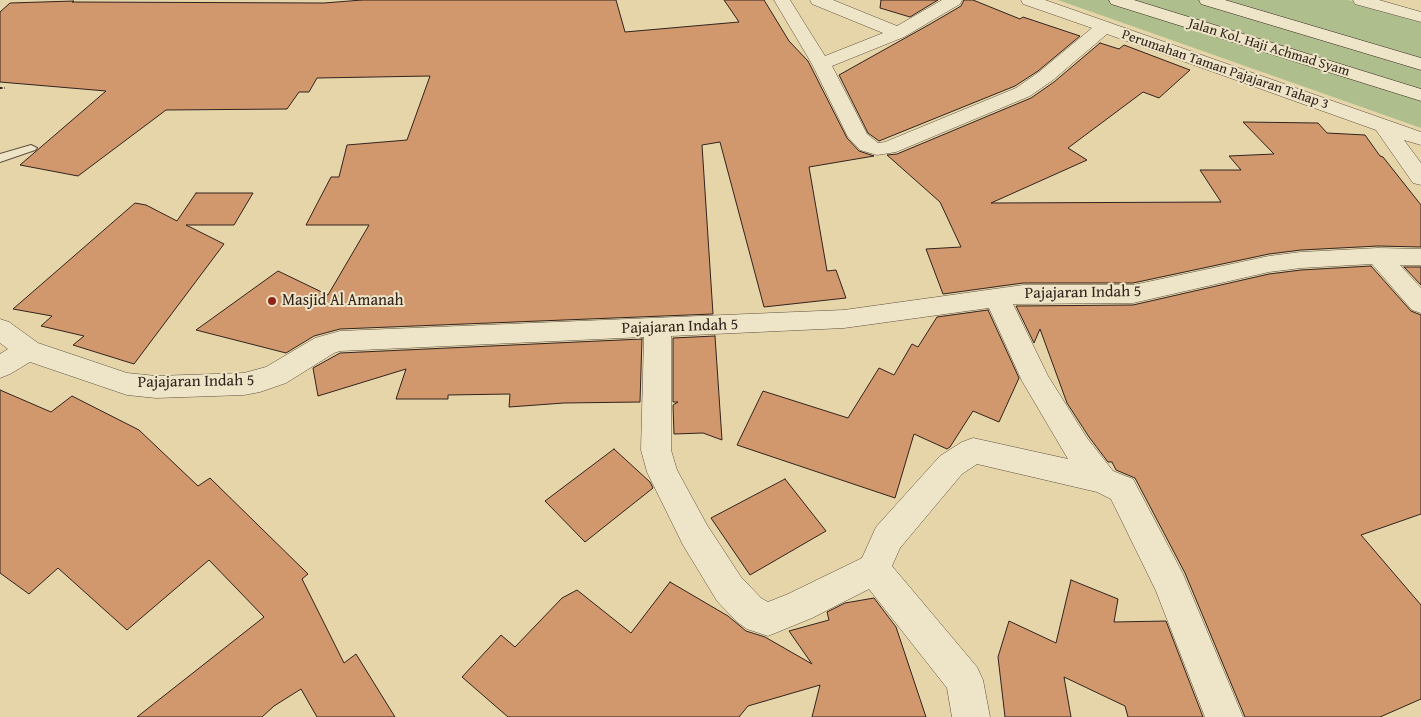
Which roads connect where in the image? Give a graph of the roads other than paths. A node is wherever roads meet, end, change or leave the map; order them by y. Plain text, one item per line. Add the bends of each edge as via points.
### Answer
1 (782, 0) edge
2 (818, 0) edge
3 (954, 0) edge
4 (1029, 0) edge
5 (1117, 0) edge
6 (1207, 0) edge
7 (1361, 0) edge
8 (1421, 17) edge
9 (1104, 27) junction
10 (898, 33) junction
11 (821, 64) junction
12 (1421, 64) edge
13 (1421, 95) edge
14 (1383, 125) junction
15 (1421, 139) edge
16 (31, 148) dead end
17 (0, 158) edge
18 (1421, 178) edge
19 (1378, 256) junction
20 (1421, 257) edge
21 (997, 298) junction
22 (1421, 304) edge
23 (658, 328) junction
24 (0, 330) edge
25 (28, 350) junction
26 (0, 367) edge
27 (1102, 480) junction
28 (874, 569) junction
29 (971, 717) edge
30 (1224, 717) edge

1 - 11 street
2 - 10 street
3 - 10 street
4 - 9 street, Perumahan Taman Pajajaran Tahap 3
5 - 13 street, Jalan Kol. Haji Achmad Syam
6 - 12 street
7 - 8 street
9 - 11 street via 1023,92 890,148 877,149 862,142
9 - 14 street, Perumahan Taman Pajajaran Tahap 3
10 - 11 street
14 - 15 street, Perumahan Taman Pajajaran Tahap 3
14 - 18 street
16 - 17 lane
19 - 20 street, Pajajaran Indah 5
19 - 21 street, Pajajaran Indah 5 via 1269,264 1133,294 1046,293
19 - 22 street
21 - 23 street, Pajajaran Indah 5 via 844,319
21 - 27 street via 1036,381 1076,448
23 - 25 street, Pajajaran Indah 5 via 340,341 325,345 276,376 244,384 156,387 127,384
23 - 28 street via 658,461 695,535 729,589 749,610 768,619
24 - 25 street, Pajajaran Indah 5
25 - 26 street
27 - 28 street via 974,451 950,465 888,538
27 - 30 street via 1122,489 1171,585
28 - 29 street via 964,680

